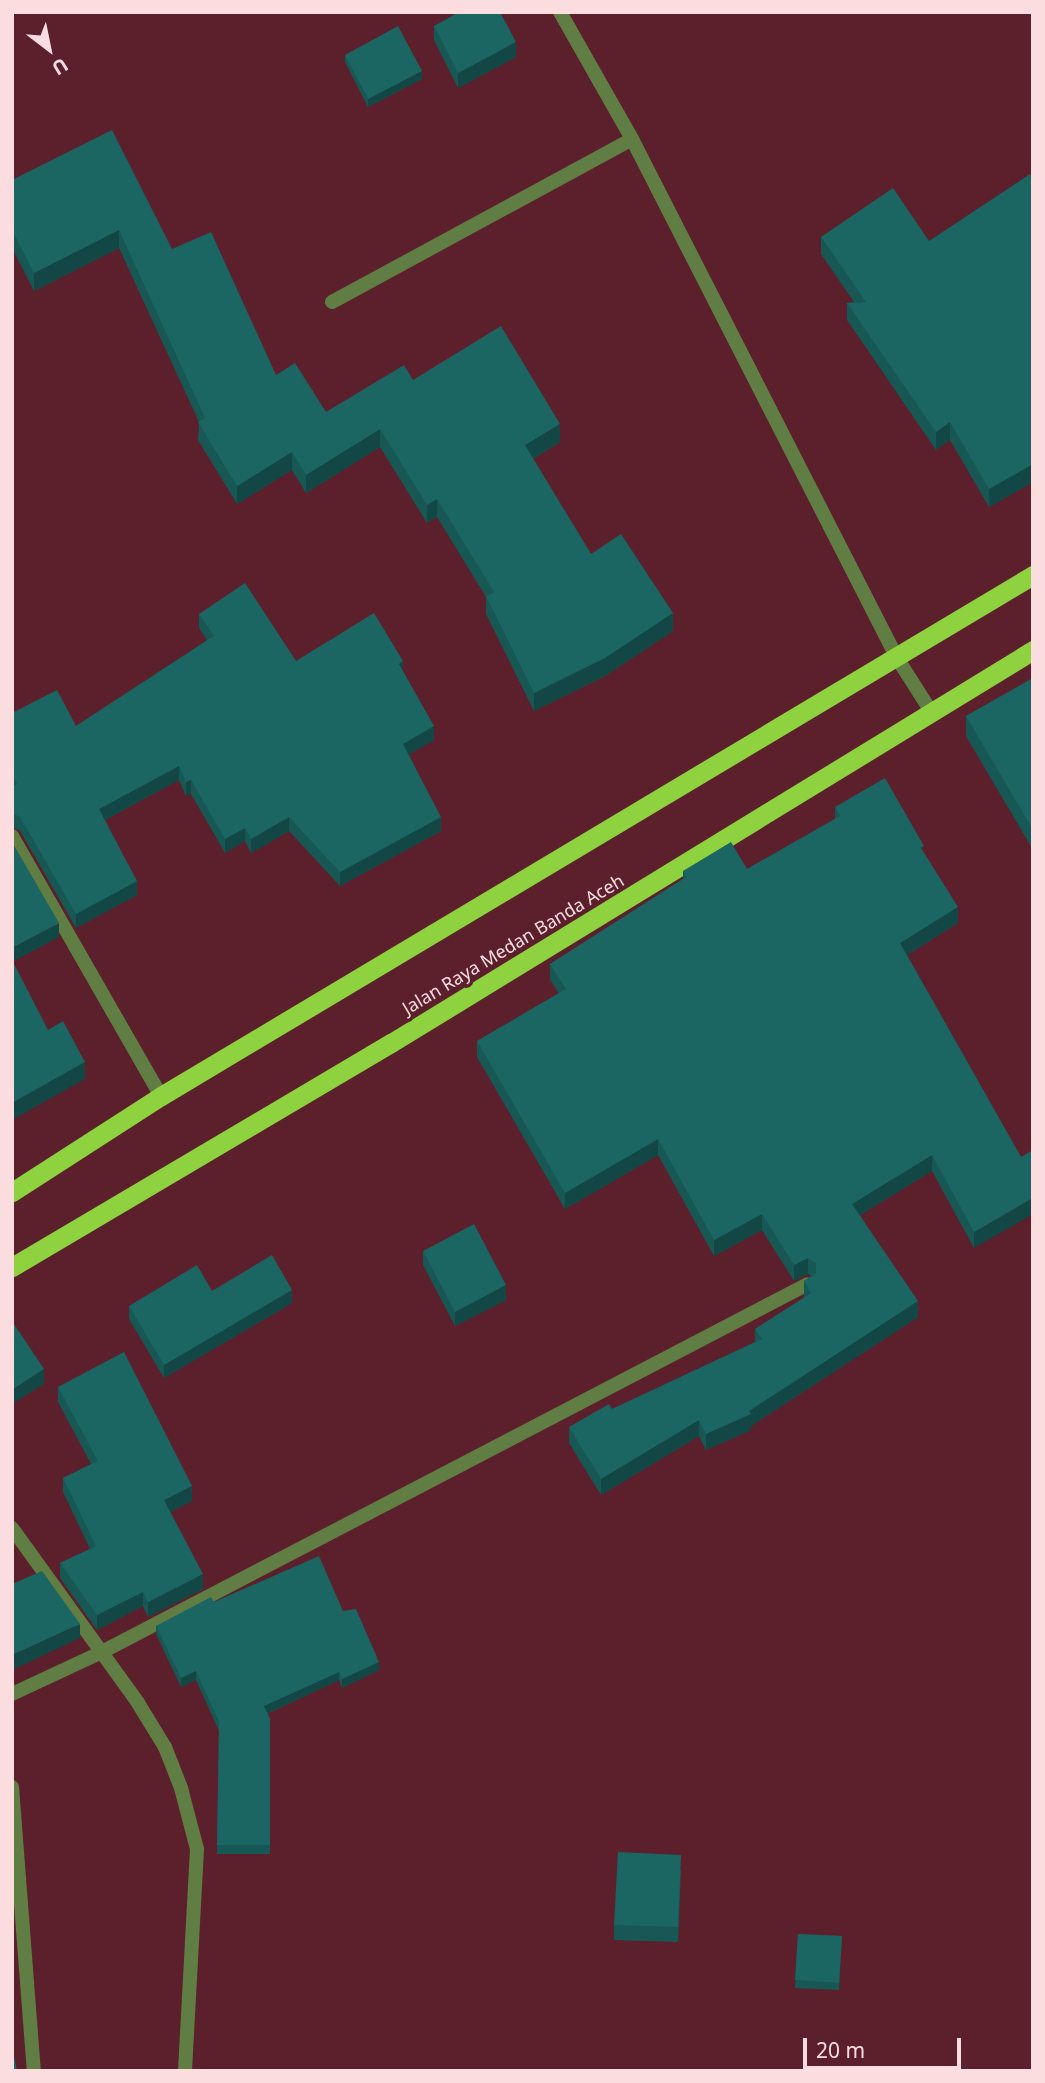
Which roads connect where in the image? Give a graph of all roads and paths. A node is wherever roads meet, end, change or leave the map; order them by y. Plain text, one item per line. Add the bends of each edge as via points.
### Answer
1 (559, 12) edge
2 (632, 139) junction
3 (332, 302) dead end
4 (1033, 575) edge
5 (1033, 650) edge
6 (897, 658) junction
7 (932, 713) junction
8 (12, 836) edge
9 (161, 1096) junction
10 (12, 1192) edge
11 (12, 1267) edge
12 (808, 1284) edge
13 (12, 1528) edge
14 (100, 1653) junction
15 (12, 1694) edge
16 (12, 1787) edge
17 (34, 2071) edge
18 (185, 2071) edge

1 - 2 street
2 - 3 street
2 - 6 street
4 - 6 highway
5 - 7 highway, Jalan Raya Medan Banda Aceh
6 - 7 street
6 - 9 highway
7 - 11 highway, Jalan Raya Medan Banda Aceh via 391,1043
8 - 9 street
9 - 10 highway
12 - 14 street
13 - 14 street
14 - 15 street
14 - 18 street via 165,1747 197,1849
16 - 17 street

